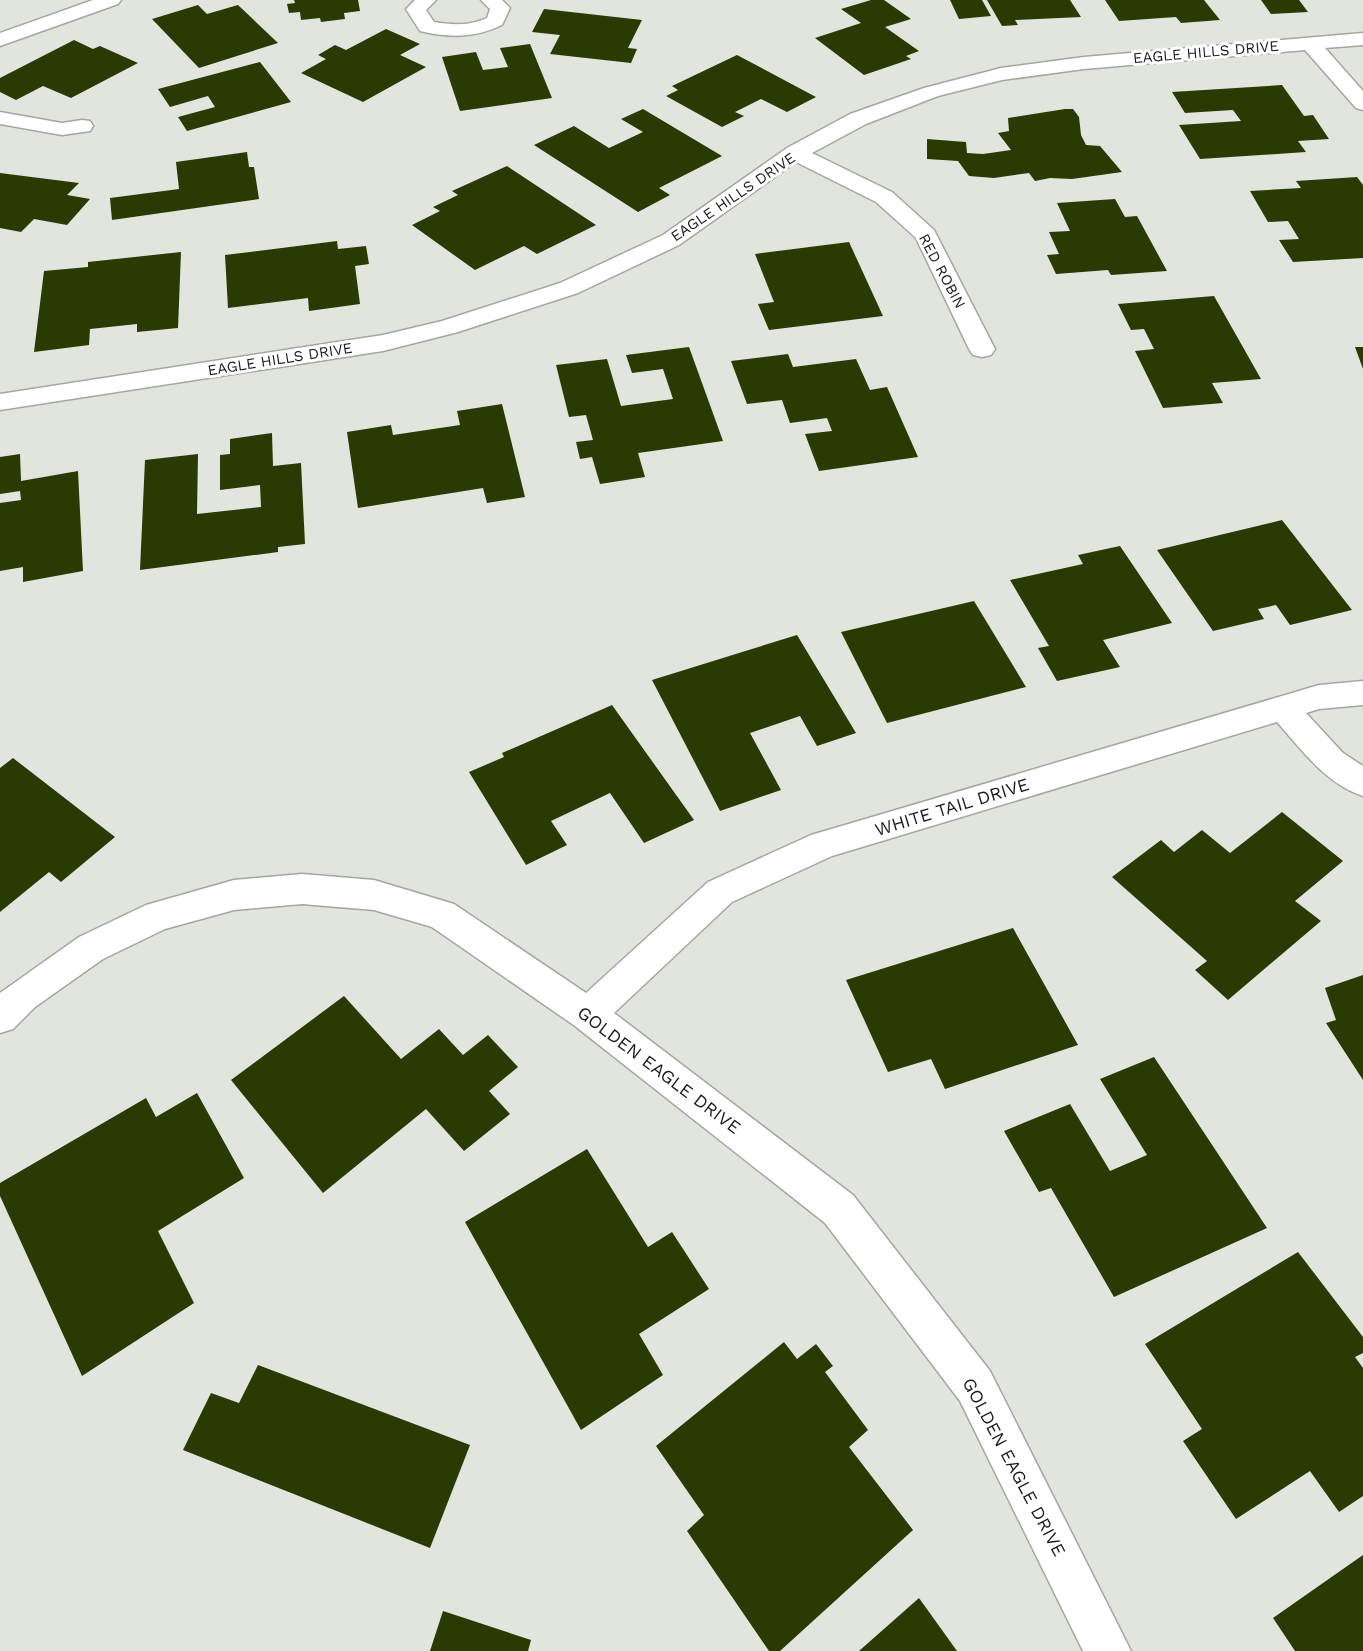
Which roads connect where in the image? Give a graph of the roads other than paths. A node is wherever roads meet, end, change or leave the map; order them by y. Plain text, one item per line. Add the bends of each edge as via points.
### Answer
1 (111, 0) edge
2 (426, 0) edge
3 (491, 0) edge
4 (1363, 39) edge
5 (0, 40) edge
6 (1310, 43) junction
7 (1363, 104) edge
8 (0, 118) edge
9 (82, 126) dead end
10 (795, 153) junction
11 (982, 349) dead end
12 (0, 402) edge
13 (1363, 693) edge
14 (1283, 708) junction
15 (1363, 783) edge
16 (588, 1014) junction
17 (0, 1017) edge
18 (1108, 1651) edge

1 - 5 street
2 - 3 street via 416,9 427,27 448,31 478,30 495,21 500,8
4 - 6 street, EAGLE HILLS DRIVE
6 - 7 street
6 - 10 street, EAGLE HILLS DRIVE via 1001,74 931,92 858,119
8 - 9 street via 62,129
10 - 11 street, RED ROBIN via 884,197 926,235
10 - 12 street, EAGLE HILLS DRIVE via 671,240 569,288 448,327 383,343
13 - 14 street, WHITE TAIL DRIVE via 1319,697
14 - 15 street via 1332,762
14 - 16 street, WHITE TAIL DRIVE via 823,845 720,891
16 - 17 street, GOLDEN EAGLE DRIVE via 442,915 374,895 302,889 234,895 158,916 91,948 22,996
16 - 18 street, GOLDEN EAGLE DRIVE via 839,1209 975,1386

